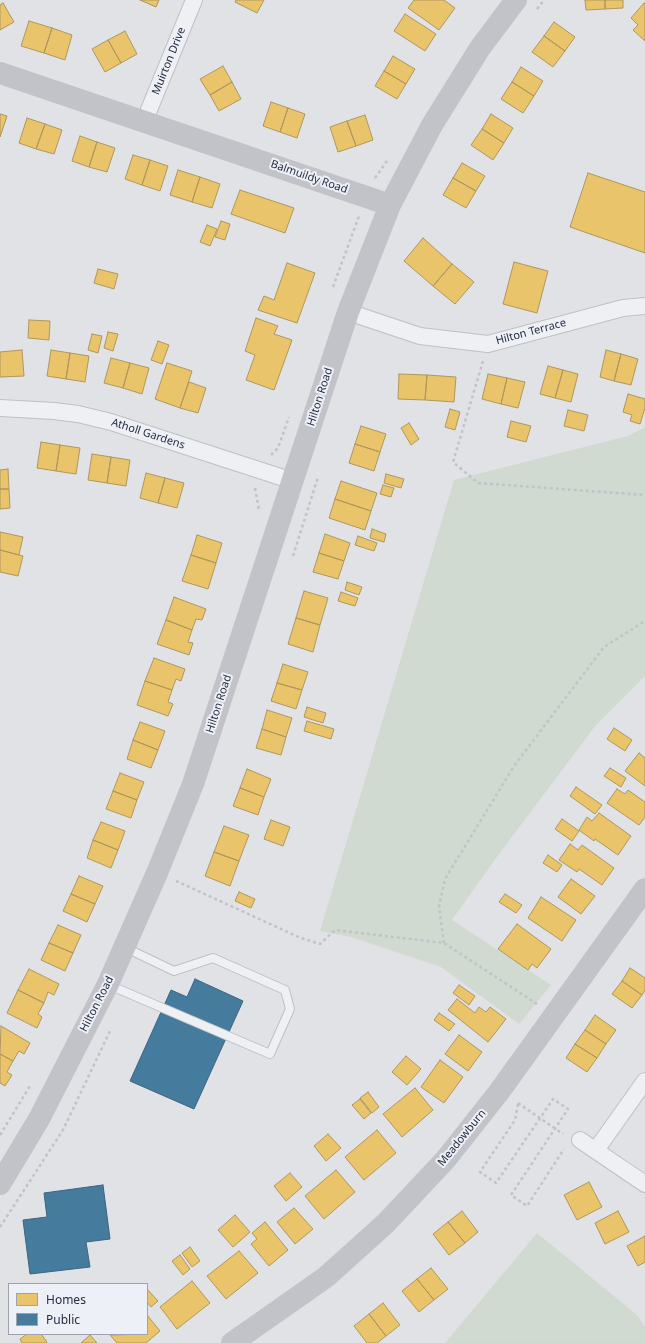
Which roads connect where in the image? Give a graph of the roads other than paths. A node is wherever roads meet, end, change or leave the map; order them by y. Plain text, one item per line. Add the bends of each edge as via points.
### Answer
1 (194, 0) edge
2 (516, 0) edge
3 (0, 74) edge
4 (144, 122) junction
5 (390, 205) junction
6 (645, 306) edge
7 (348, 312) junction
8 (0, 408) edge
9 (293, 481) junction
10 (645, 889) edge
11 (125, 947) junction
12 (108, 984) junction
13 (645, 1081) edge
14 (576, 1139) road end
15 (596, 1150) junction
16 (0, 1184) edge
17 (645, 1184) edge
18 (232, 1343) edge

1 - 4 street, Muirton Drive
2 - 5 street via 480,48 432,125
3 - 4 street, Balmuildy Road
4 - 5 street, Balmuildy Road
5 - 7 street, Hilton Road
6 - 7 street, Hilton Terrace via 623,308 488,344 420,336
7 - 9 street, Hilton Road
8 - 9 street, Atholl Gardens via 78,414 111,422
9 - 11 street, Hilton Road via 193,784
10 - 18 street, Meadowburn via 499,1092 446,1159 386,1223 326,1277
11 - 12 street, Hilton Road
11 - 12 lane via 174,971 213,958 285,990 290,1008 270,1054
12 - 16 street, Hilton Road via 39,1119
13 - 15 street
14 - 15 street
15 - 17 street

